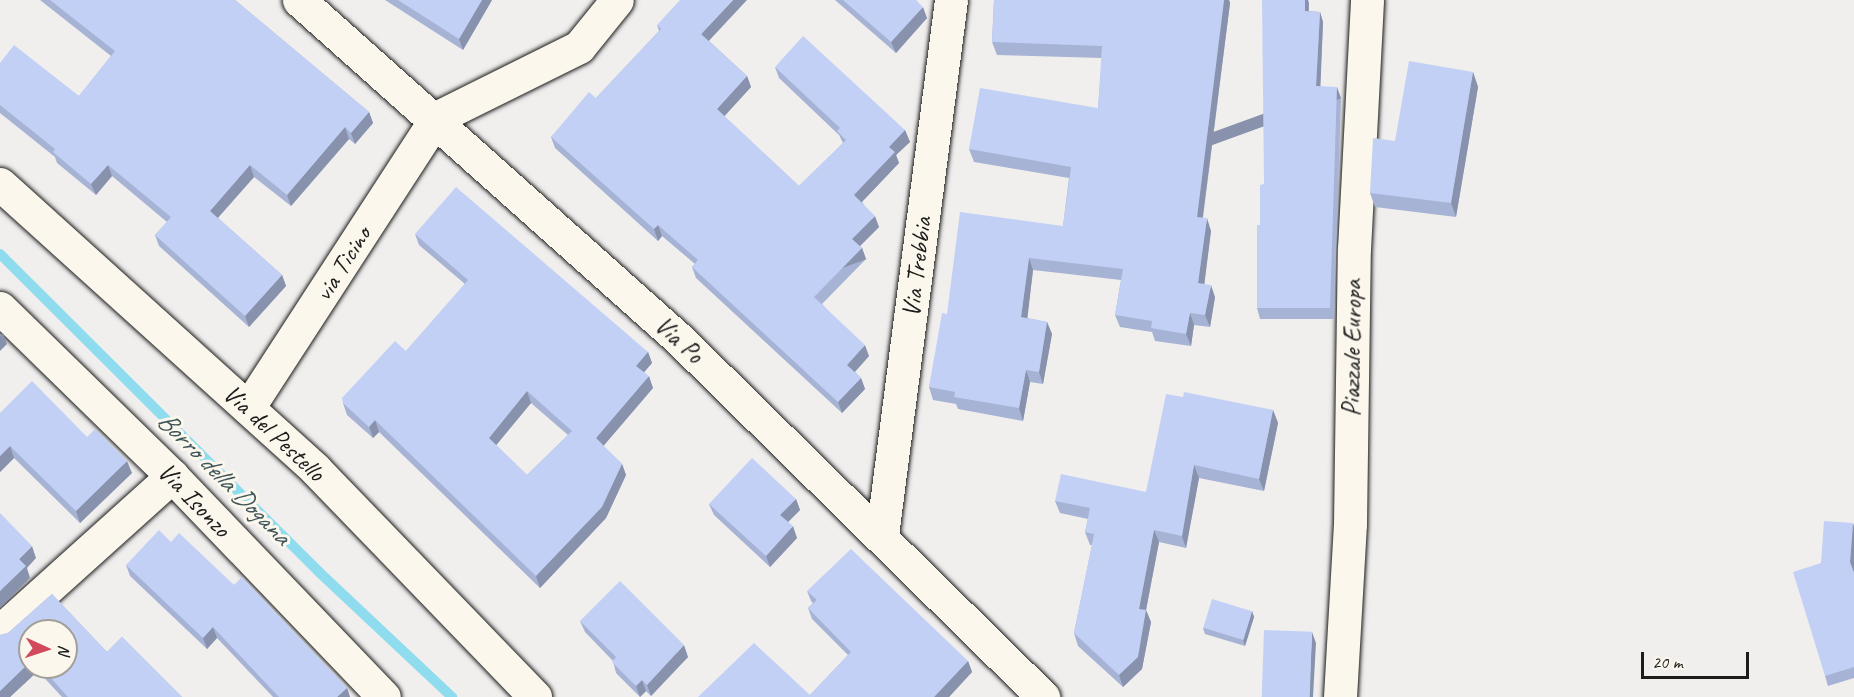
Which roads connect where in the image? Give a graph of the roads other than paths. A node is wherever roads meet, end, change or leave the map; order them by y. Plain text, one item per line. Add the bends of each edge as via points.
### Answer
1 (299, 0) edge
2 (617, 0) edge
3 (951, 0) edge
4 (1367, 0) edge
5 (436, 118) junction
6 (0, 184) edge
7 (0, 308) edge
8 (248, 408) junction
9 (172, 476) junction
10 (882, 535) junction
11 (0, 631) edge
12 (384, 697) edge
13 (535, 697) edge
14 (1042, 697) edge
15 (1340, 697) edge

1 - 5 street, Via Po
2 - 5 street via 579,47
3 - 10 street, Via Trebbia
4 - 15 street, Piazzale Europa via 1354,249 1350,524
5 - 8 street, via Ticino
5 - 10 street, Via Po via 679,339
6 - 8 street, Via del Pestello
7 - 9 street, Via Isonzo
8 - 13 street, Via del Pestello via 315,469
9 - 11 street
9 - 12 street, Via Isonzo
10 - 14 street, Via Po

